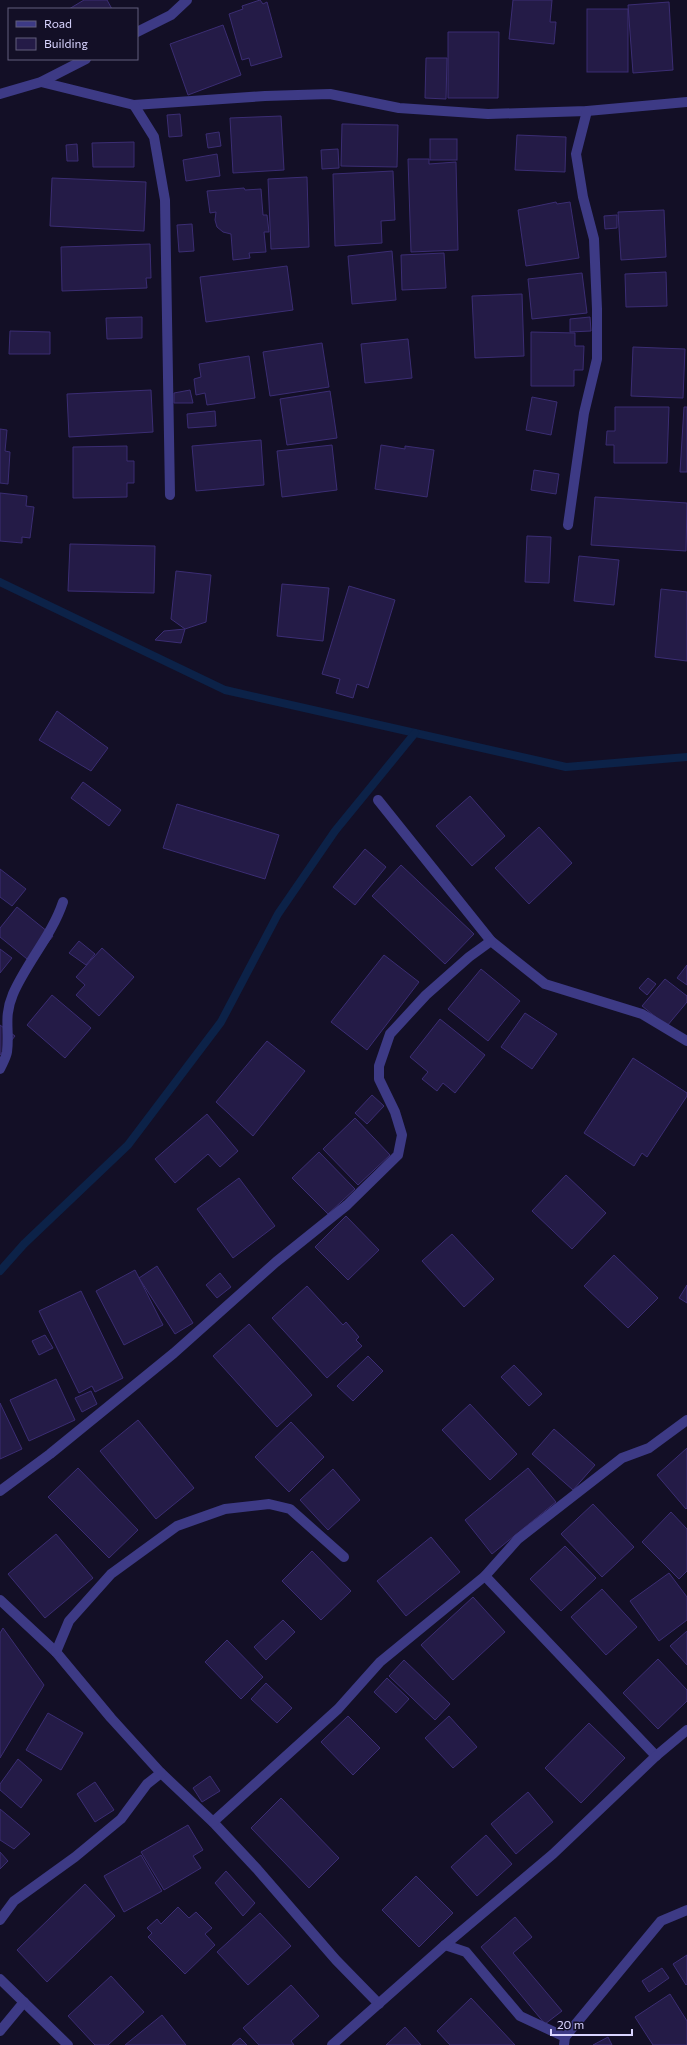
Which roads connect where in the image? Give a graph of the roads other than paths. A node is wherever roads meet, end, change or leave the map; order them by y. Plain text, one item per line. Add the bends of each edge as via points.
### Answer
1 (187, 0) edge
2 (138, 32) edge
3 (84, 60) edge
4 (41, 82) junction
5 (0, 94) edge
6 (687, 102) edge
7 (134, 105) junction
8 (587, 111) junction
9 (170, 496) dead end
10 (568, 525) dead end
11 (378, 800) dead end
12 (63, 902) dead end
13 (491, 941) junction
14 (687, 1041) edge
15 (0, 1069) edge
16 (687, 1420) edge
17 (0, 1491) edge
18 (344, 1557) dead end
19 (485, 1576) junction
20 (0, 1600) edge
21 (56, 1652) junction
22 (687, 1730) edge
23 (656, 1756) junction
24 (161, 1773) junction
25 (213, 1822) junction
26 (687, 1910) edge
27 (0, 1920) edge
28 (445, 1945) junction
29 (0, 1979) edge
30 (24, 2002) junction
31 (379, 2004) junction
32 (0, 2031) edge
33 (564, 2041) edge
34 (68, 2045) edge
35 (332, 2045) edge

1 - 2 street via 171,15
3 - 4 street
4 - 5 street
4 - 7 street
6 - 8 street
7 - 8 street via 330,94 399,108 488,114
7 - 9 street via 154,137 164,200
8 - 10 street via 576,154 583,197 594,238 597,359 584,413
11 - 13 street
12 - 15 street via 59,915 13,995 7,1016 7,1053
13 - 14 street via 545,984 642,1014
13 - 17 street via 426,995 390,1034 379,1066 379,1078 395,1112 402,1135 398,1155 346,1205 174,1353 50,1454
16 - 19 street via 648,1448 622,1458 518,1539
18 - 21 street via 290,1509 269,1504 224,1509 177,1526 111,1574 69,1621
19 - 23 street
19 - 25 street via 380,1662 338,1709
20 - 21 street
21 - 24 street
22 - 23 street
23 - 28 street via 553,1854
24 - 25 street
24 - 27 street via 148,1784 121,1819 75,1857 14,1901
25 - 31 street via 336,1960
26 - 33 street via 661,1921
28 - 31 street
28 - 33 street via 466,1952 520,2016
29 - 30 street
30 - 32 street
30 - 34 street
31 - 35 street

